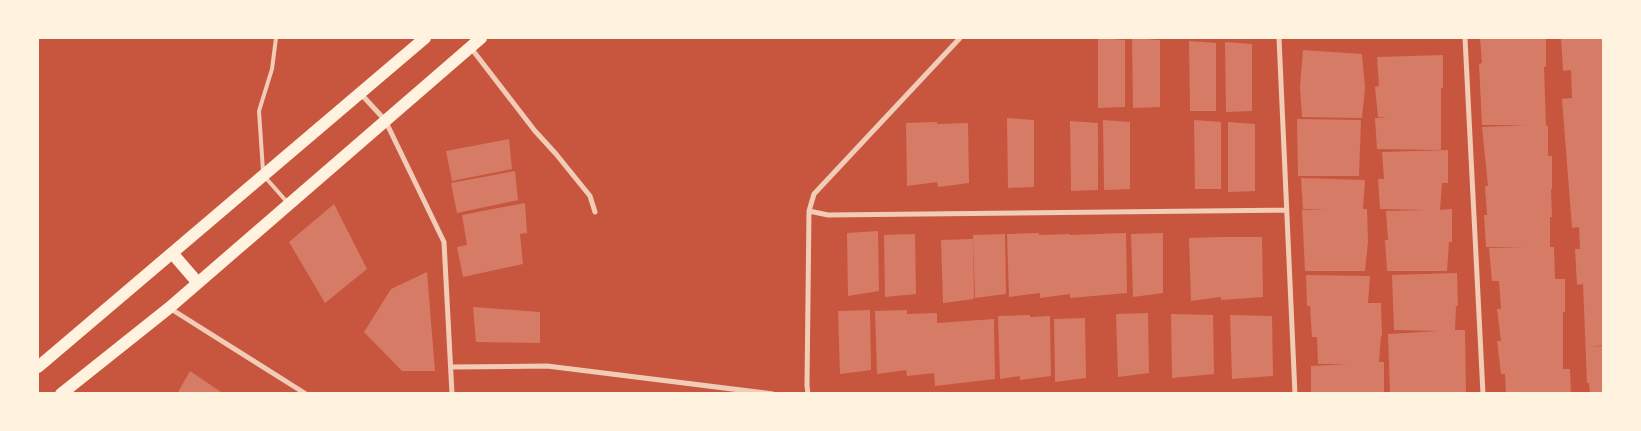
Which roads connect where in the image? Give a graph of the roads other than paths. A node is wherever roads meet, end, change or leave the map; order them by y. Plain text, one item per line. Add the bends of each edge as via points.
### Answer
1 (276, 38) edge
2 (425, 38) edge
3 (481, 38) edge
4 (960, 38) edge
5 (1279, 38) edge
6 (1465, 38) edge
7 (470, 47) junction
8 (360, 93) junction
9 (385, 120) junction
10 (264, 175) junction
11 (288, 204) junction
12 (1286, 210) junction
13 (809, 211) junction
14 (595, 212) dead end
15 (172, 253) junction
16 (198, 283) junction
17 (169, 308) junction
18 (38, 367) edge
19 (451, 367) junction
20 (61, 394) edge
21 (306, 394) edge
22 (452, 394) edge
23 (773, 394) edge
24 (808, 394) edge
25 (1295, 394) edge
26 (1483, 394) edge

1 - 10 lane via 272,69 259,111
2 - 8 main road
3 - 7 main road
4 - 13 street via 814,194
5 - 12 street
6 - 26 street
7 - 9 main road
7 - 14 street via 534,131 590,196
8 - 9 street
8 - 10 main road
9 - 11 main road
9 - 19 street via 444,242
10 - 11 lane
10 - 15 main road
11 - 16 main road
12 - 13 street via 828,215
12 - 25 street
13 - 24 street
15 - 16 main road
15 - 18 main road
16 - 17 main road
17 - 20 main road
17 - 21 street
19 - 22 street
19 - 23 street via 547,366

